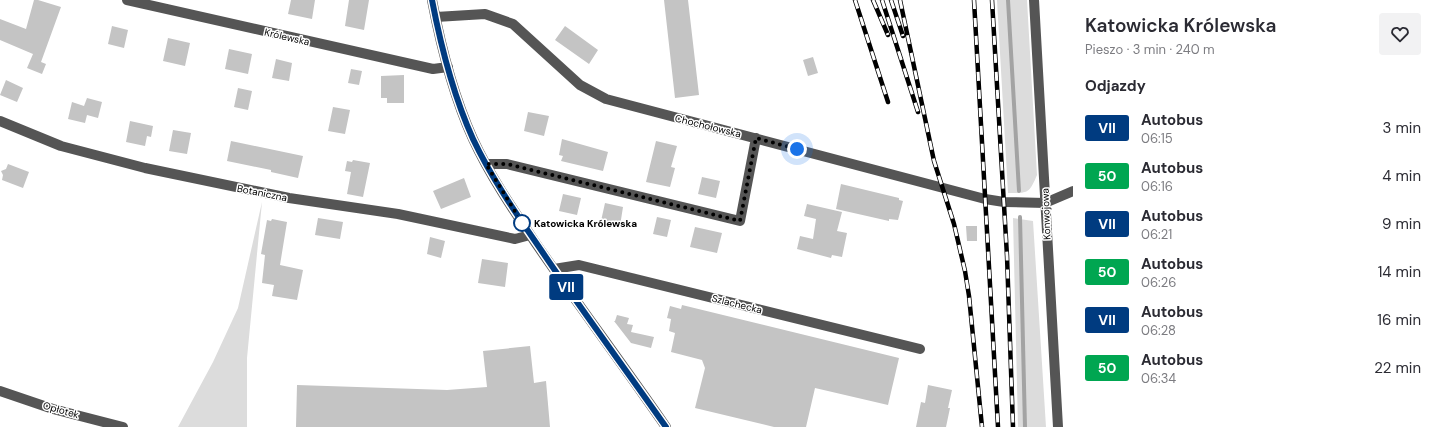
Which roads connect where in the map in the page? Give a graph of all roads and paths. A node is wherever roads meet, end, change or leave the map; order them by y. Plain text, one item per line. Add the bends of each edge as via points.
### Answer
1 (127, 0) edge
2 (432, 0) edge
3 (1034, 0) edge
4 (436, 18) junction
5 (448, 67) junction
6 (0, 121) edge
7 (756, 138) junction
8 (486, 164) junction
9 (1073, 191) edge
10 (1045, 203) junction
11 (530, 235) junction
12 (554, 269) junction
13 (920, 349) dead end
14 (0, 391) edge
15 (123, 427) edge
16 (666, 427) edge
17 (1058, 427) edge

1 - 5 street, Królewska via 433,69
2 - 4 street
3 - 10 street, Konwojowa
4 - 5 street
4 - 7 street, Chochołowska via 484,14 513,24 580,85 606,99
5 - 8 street via 454,90
6 - 11 street, Botaniczna via 61,146 145,168 289,198 398,214 515,239
7 - 8 street via 740,221 507,164
7 - 10 street, Chochołowska via 985,199
8 - 11 street
9 - 10 street, Chochołowska
10 - 17 street, Konwojowa
11 - 12 street
12 - 13 street, Szlachecka via 579,265
12 - 16 street
14 - 15 street, Opłotek via 53,409

